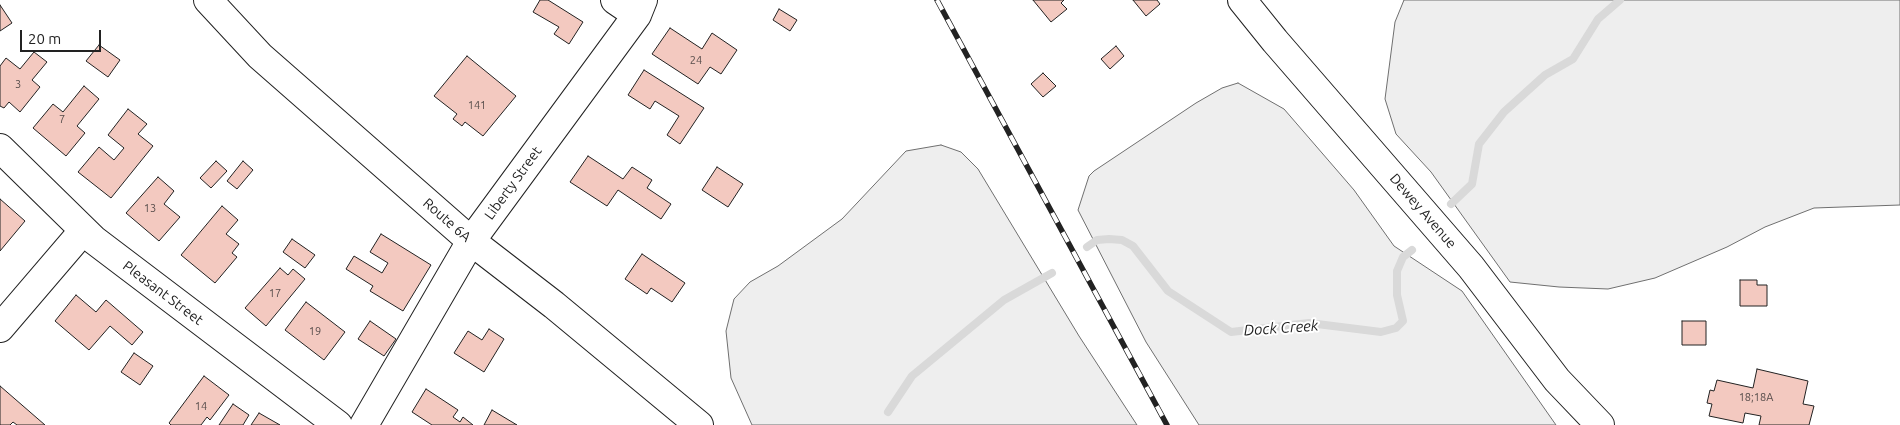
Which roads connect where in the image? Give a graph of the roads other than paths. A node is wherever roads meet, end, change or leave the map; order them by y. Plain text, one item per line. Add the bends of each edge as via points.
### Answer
1 (208, 0) edge
2 (614, 0) edge
3 (1242, 0) edge
4 (640, 7) edge
5 (0, 148) edge
6 (83, 231) junction
7 (471, 241) junction
8 (0, 328) edge
9 (338, 425) edge
10 (364, 425) edge
11 (700, 425) edge
12 (1600, 425) edge

1 - 7 street, Route 6A via 260,56
2 - 4 street
3 - 12 street, Dewey Avenue via 1471,267 1557,380
4 - 7 street, Liberty Street
5 - 6 street, Pleasant Street
6 - 8 street
6 - 9 street, Pleasant Street
7 - 10 street, Liberty Street
7 - 11 street, Route 6A

